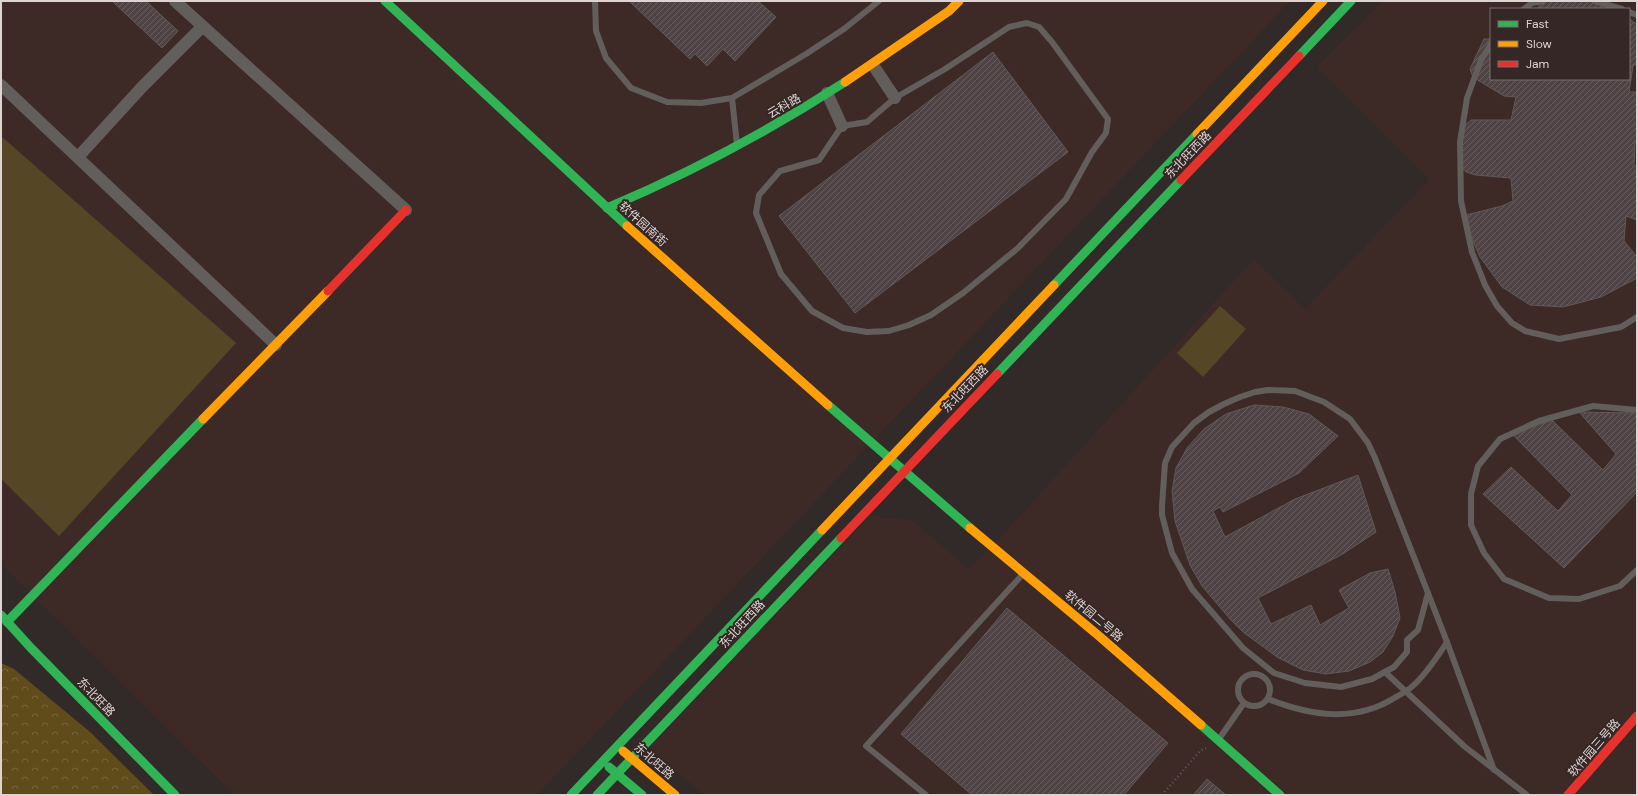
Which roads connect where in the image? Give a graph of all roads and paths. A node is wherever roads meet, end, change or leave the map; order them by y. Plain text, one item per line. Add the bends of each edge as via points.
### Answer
1 (175, 1) edge
2 (385, 1) edge
3 (595, 1) edge
4 (879, 1) edge
5 (1323, 1) edge
6 (1351, 1) edge
7 (1543, 1) edge
8 (1595, 1) edge
9 (956, 2) edge
10 (1525, 8) edge
11 (1619, 8) edge
12 (202, 26) junction
13 (1490, 46) edge
14 (873, 65) junction
15 (1, 85) edge
16 (827, 93) junction
17 (732, 98) junction
18 (895, 98) junction
19 (842, 126) junction
20 (737, 146) junction
21 (78, 157) junction
22 (607, 208) junction
23 (406, 210) joint
24 (1637, 317) edge
25 (276, 346) junction
26 (1637, 410) edge
27 (890, 460) junction
28 (904, 471) junction
29 (1024, 572) junction
30 (1637, 574) edge
31 (1428, 593) junction
32 (4, 619) edge
33 (1448, 642) junction
34 (1268, 668) junction
35 (1385, 672) junction
36 (1263, 677) junction
37 (1406, 692) junction
38 (1268, 699) junction
39 (1244, 703) junction
40 (1637, 716) edge
41 (1218, 740) junction
42 (618, 746) junction
43 (632, 758) junction
44 (603, 762) junction
45 (1494, 770) junction
46 (617, 774) junction
47 (175, 795) edge
48 (571, 795) edge
49 (597, 795) edge
50 (642, 795) edge
51 (675, 795) edge
52 (926, 795) edge
53 (1162, 795) edge
54 (1280, 795) edge
55 (1527, 795) edge
56 (1568, 795) edge

1 - 12 street
2 - 22 street, 软件园南街
3 - 17 lane via 596,31 606,58 631,88 667,102 701,103
4 - 17 lane via 844,30
5 - 27 street, 东北旺西路
6 - 28 street, 东北旺西路
7 - 10 lane via 1532,3
8 - 11 lane
9 - 14 street, 云科路 via 949,11
12 - 21 street
12 - 23 street
13 - 24 lane via 1481,60 1467,98 1460,142 1461,201 1472,252 1485,285 1497,306 1512,323 1525,330 1559,339 1620,327
14 - 16 street, 云科路
14 - 18 street
15 - 21 street
16 - 19 street
16 - 20 street, 云科路
17 - 20 lane
18 - 19 lane via 867,122
18 - 19 lane via 1009,27 1027,24 1039,27 1048,37 1108,119 1106,133 1092,152 1066,199 1018,248 963,293 931,315 889,331 867,332 843,328 812,311 781,274 756,213 759,195 780,171 819,160
20 - 22 street, 云科路 via 644,194
21 - 25 street
22 - 27 street, 软件园南街
23 - 25 street
25 - 32 street
26 - 30 lane via 1593,406 1539,421 1500,439 1478,466 1471,494 1471,525 1484,553 1504,579 1549,598 1579,598 1620,586
27 - 28 street, 软件园二号路
27 - 42 street, 东北旺西路
28 - 29 street, 软件园二号路
28 - 43 street, 东北旺西路
29 - 41 street, 软件园二号路
29 - 52 lane via 866,746
31 - 33 lane
31 - 34 lane via 1375,458 1368,443 1350,419 1324,402 1295,391 1255,392 1224,404 1194,423 1172,447 1165,463 1162,515 1172,553 1192,589 1243,648
31 - 35 lane via 1418,630 1407,640 1407,652 1394,667
32 - 47 street, 东北旺路
33 - 37 lane via 1417,683
33 - 45 lane
34 - 35 lane via 1274,673 1305,683 1341,687 1372,679
34 - 36 lane
35 - 37 lane
36 - 38 lane via 1269,684
36 - 39 lane via 1253,674 1243,678 1238,694
37 - 38 lane via 1379,707 1342,714 1312,712
37 - 45 lane
38 - 39 lane via 1254,706
39 - 41 lane
40 - 56 street, 软件园三号路
41 - 53 path via 1200,751
41 - 54 street, 软件园二号路
42 - 43 street, 东北旺路
42 - 44 street, 东北旺西路
43 - 46 street, 东北旺西路
43 - 51 street, 东北旺路
44 - 46 street
44 - 48 street, 东北旺西路
45 - 55 lane
46 - 49 street, 东北旺西路
46 - 50 street

